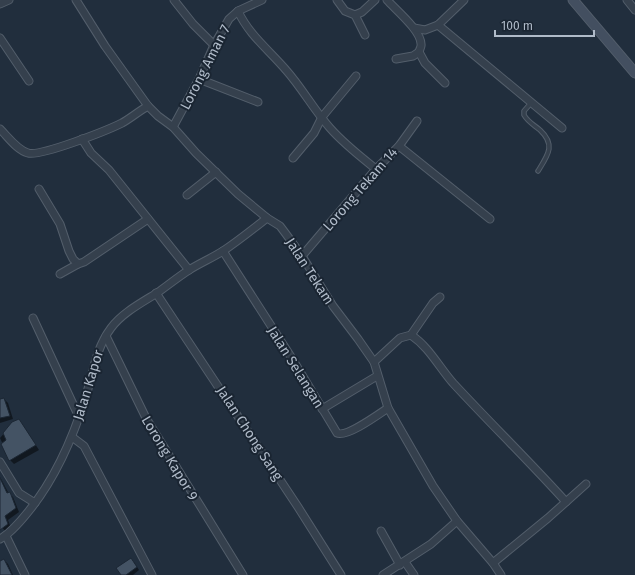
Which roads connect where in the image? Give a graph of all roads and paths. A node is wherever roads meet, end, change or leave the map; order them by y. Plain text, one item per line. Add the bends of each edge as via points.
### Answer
1 (9, 0) edge
2 (76, 0) edge
3 (174, 0) edge
4 (262, 0) edge
5 (337, 0) edge
6 (375, 0) edge
7 (387, 0) edge
8 (464, 0) edge
9 (574, 0) edge
10 (627, 0) edge
11 (0, 4) edge
12 (635, 10) edge
13 (238, 11) junction
14 (355, 15) junction
15 (438, 25) junction
16 (414, 28) junction
17 (365, 35) dead end
18 (0, 38) edge
19 (214, 45) junction
20 (419, 52) junction
21 (396, 59) dead end
22 (635, 73) edge
23 (356, 76) dead end
24 (199, 79) junction
25 (29, 81) dead end
26 (445, 82) dead end
27 (258, 102) dead end
28 (532, 103) junction
29 (148, 106) junction
30 (322, 117) junction
31 (417, 121) dead end
32 (173, 127) junction
33 (562, 128) dead end
34 (0, 129) edge
35 (82, 138) junction
36 (399, 146) junction
37 (293, 158) dead end
38 (376, 169) junction
39 (538, 171) dead end
40 (216, 172) junction
41 (39, 189) dead end
42 (188, 195) dead end
43 (267, 218) junction
44 (148, 219) junction
45 (490, 219) dead end
46 (223, 251) junction
47 (302, 256) junction
48 (78, 264) junction
49 (189, 270) junction
50 (60, 274) dead end
51 (156, 293) junction
52 (440, 297) dead end
53 (33, 318) dead end
54 (411, 335) junction
55 (106, 336) junction
56 (374, 362) junction
57 (377, 376) junction
58 (388, 408) junction
59 (322, 409) junction
60 (79, 417) junction
61 (72, 438) junction
62 (0, 462) edge
63 (586, 484) dead end
64 (566, 502) junction
65 (36, 503) junction
66 (457, 521) junction
67 (381, 531) dead end
68 (3, 538) edge
69 (493, 563) junction
70 (403, 564) junction
71 (25, 575) edge
72 (152, 575) edge
73 (243, 575) edge
74 (341, 575) edge
75 (384, 575) edge
76 (414, 575) edge
77 (501, 575) edge

1 - 11 street
2 - 29 street, Jalan Tekam
3 - 19 street
4 - 13 street, Lorong Aman 7
5 - 14 street via 345,12
6 - 14 street
7 - 16 street
8 - 15 street
9 - 22 street
10 - 12 street
13 - 19 street, Lorong Aman 7 via 229,19
13 - 30 street via 243,22 278,60
14 - 17 street
15 - 16 street via 425,30
15 - 28 street
16 - 20 street via 422,47
18 - 25 street
19 - 24 street, Lorong Aman 7
20 - 21 street via 413,56
20 - 26 street via 425,63
23 - 30 street
24 - 27 street
24 - 32 street, Lorong Aman 7
28 - 33 street
28 - 39 lane via 524,111 524,115 541,130 548,142 549,150
29 - 32 street, Jalan Tekam
29 - 35 street via 122,122
30 - 37 street via 314,133
30 - 38 street via 361,158
31 - 36 street, Lorong Tekam 14
32 - 40 street, Jalan Tekam
34 - 35 street via 23,151 32,154 48,151
35 - 44 street via 91,153 109,170
36 - 38 street, Lorong Tekam 14
36 - 45 street
38 - 47 street, Lorong Tekam 14
40 - 42 street
40 - 43 street, Jalan Tekam
41 - 48 street via 60,224 73,259
43 - 46 street, Jalan Kapor
43 - 47 street, Jalan Tekam via 280,226
44 - 48 street
44 - 49 street
46 - 49 street, Jalan Kapor
46 - 59 street, Jalan Selangan
47 - 56 street, Jalan Tekam via 333,306
48 - 50 street
49 - 51 street, Jalan Kapor
51 - 55 street, Jalan Kapor via 125,314
51 - 74 street, Jalan Chong Sang
52 - 54 street
53 - 60 street
54 - 56 street via 400,338
54 - 64 street via 428,349 452,382
55 - 60 street, Jalan Kapor via 98,351
55 - 73 street, Lorong Kapor 9 via 146,418
56 - 57 street, Jalan Tekam
57 - 58 street, Jalan Tekam
57 - 59 street
58 - 59 street, Jalan Selangan via 349,432 339,435
58 - 66 street, Jalan Tekam via 433,486
60 - 61 street, Jalan Kapor
61 - 65 street, Jalan Kapor
61 - 72 street via 84,446
62 - 65 street via 20,493
63 - 64 street
64 - 69 street
65 - 68 street, Jalan Kapor via 21,522
66 - 69 street, Jalan Tekam
66 - 70 street
67 - 70 street
68 - 71 street
69 - 77 street, Jalan Tekam
70 - 75 street
70 - 76 street

